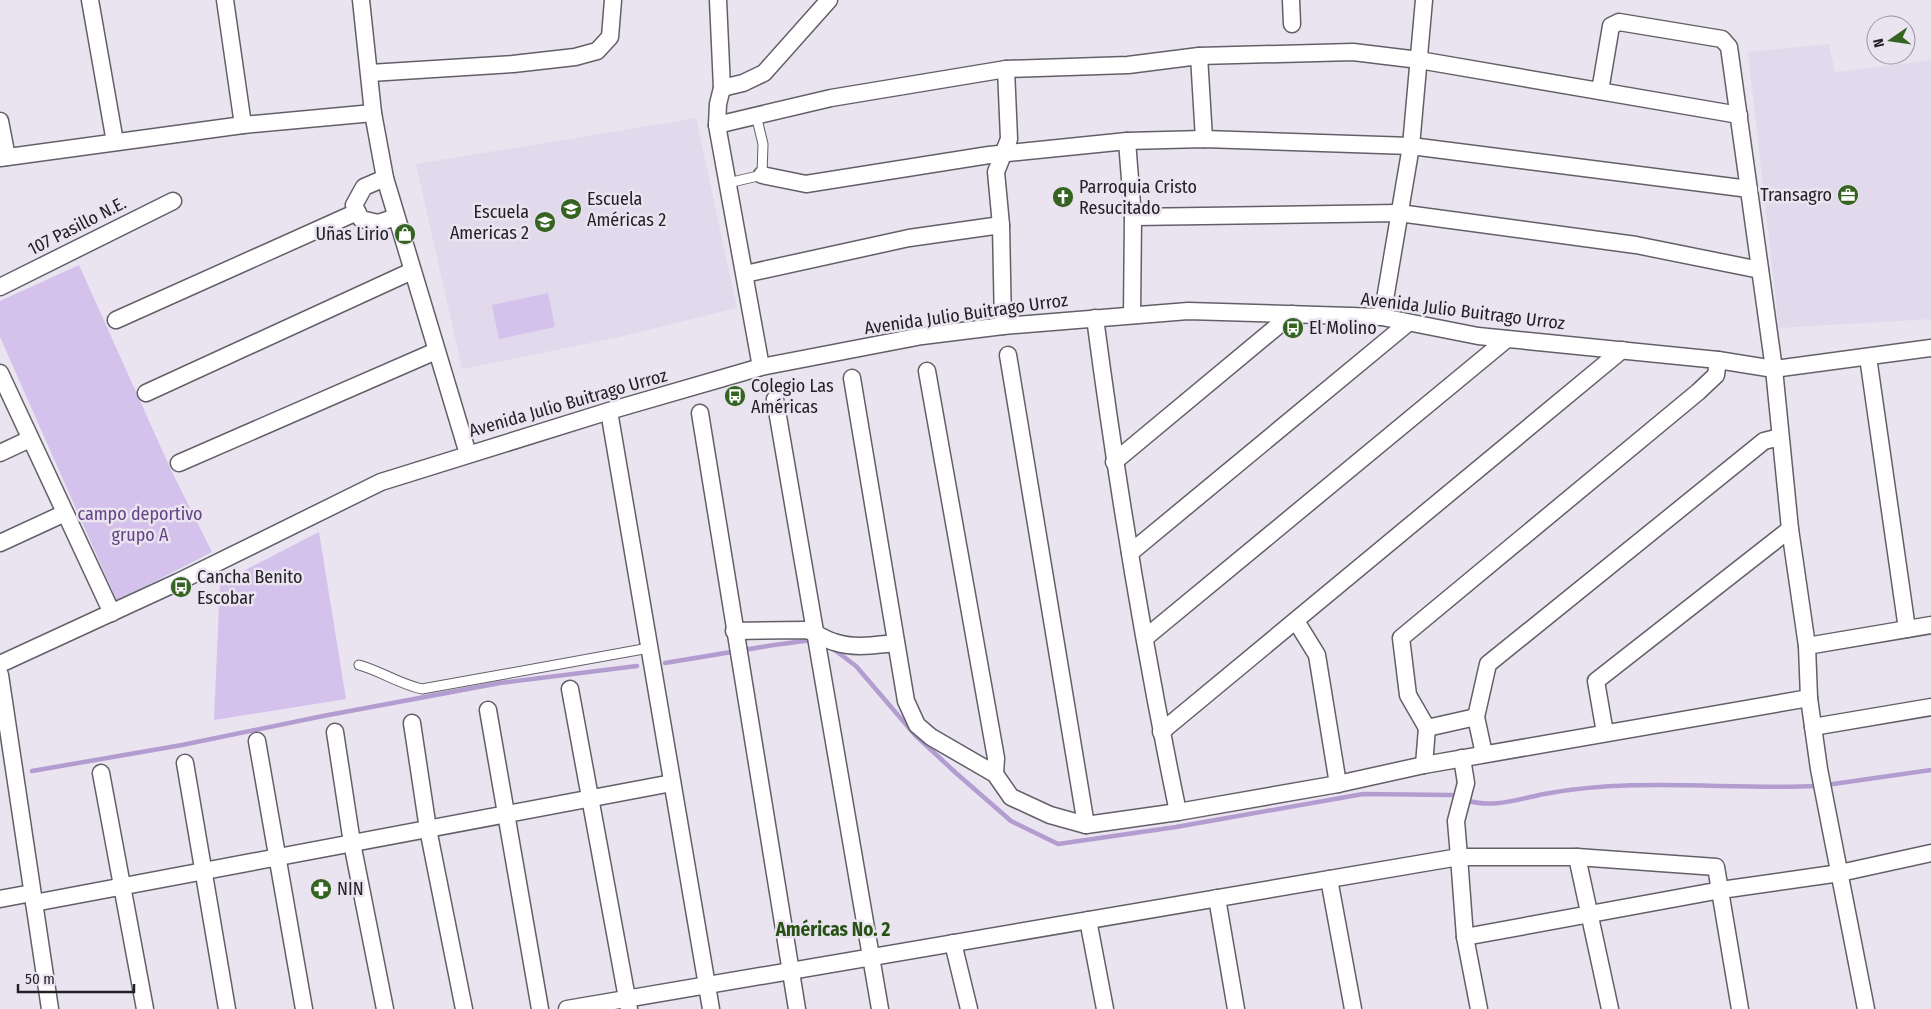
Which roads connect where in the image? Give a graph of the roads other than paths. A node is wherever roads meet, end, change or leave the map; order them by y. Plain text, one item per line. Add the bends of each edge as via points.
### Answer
1 (90, 0) edge
2 (226, 0) edge
3 (361, 0) edge
4 (614, 0) edge
5 (718, 0) edge
6 (829, 0) edge
7 (1291, 0) edge
8 (1424, 0) edge
9 (1292, 24) dead end
10 (1198, 56) junction
11 (1419, 60) junction
12 (1006, 69) junction
13 (370, 74) junction
14 (722, 88) junction
15 (1600, 91) junction
16 (373, 113) junction
17 (756, 115) junction
18 (1739, 115) junction
19 (0, 121) edge
20 (243, 125) junction
21 (717, 125) junction
22 (1204, 139) junction
23 (1127, 141) junction
24 (115, 142) junction
25 (1411, 146) junction
26 (1002, 154) junction
27 (3, 157) edge
28 (762, 175) junction
29 (385, 178) junction
30 (728, 183) junction
31 (1749, 189) junction
32 (172, 201) dead end
33 (357, 212) junction
34 (1400, 213) junction
35 (396, 217) junction
36 (1133, 217) junction
37 (1001, 225) junction
38 (1760, 270) junction
39 (412, 271) junction
40 (744, 274) junction
41 (0, 287) edge
42 (1292, 314) junction
43 (1132, 315) junction
44 (1095, 318) junction
45 (1382, 318) junction
46 (116, 320) dead end
47 (1408, 323) junction
48 (1003, 326) junction
49 (1507, 339) junction
50 (1931, 348) edge
51 (1622, 350) junction
52 (436, 351) junction
53 (1008, 355) dead end
54 (1868, 357) junction
55 (1718, 360) junction
56 (762, 368) junction
57 (1774, 369) junction
58 (927, 371) dead end
59 (0, 373) edge
60 (852, 378) dead end
61 (146, 393) dead end
62 (775, 399) dead end
63 (700, 413) dead end
64 (611, 424) junction
65 (1780, 437) junction
66 (30, 438) junction
67 (0, 453) edge
68 (468, 454) junction
69 (1114, 462) junction
70 (179, 463) dead end
71 (65, 514) junction
72 (1790, 530) junction
73 (0, 543) edge
74 (1130, 553) junction
75 (112, 612) junction
76 (1296, 621) junction
77 (1931, 625) edge
78 (1907, 629) junction
79 (817, 634) junction
80 (737, 638) junction
81 (1145, 638) junction
82 (896, 643) junction
83 (1806, 646) junction
84 (649, 648) junction
85 (0, 664) edge
86 (359, 665) dead end
87 (0, 674) edge
88 (570, 689) dead end
89 (1809, 698) junction
90 (1931, 707) edge
91 (488, 710) dead end
92 (1476, 717) junction
93 (412, 723) dead end
94 (1812, 727) junction
95 (1427, 728) junction
96 (335, 732) dead end
97 (1162, 732) junction
98 (1605, 734) junction
99 (257, 740) dead end
100 (1484, 754) junction
101 (1462, 758) junction
102 (185, 763) dead end
103 (1424, 765) junction
104 (102, 773) dead end
105 (995, 774) junction
106 (672, 782) junction
107 (1338, 784) junction
108 (590, 798) junction
109 (1178, 812) junction
110 (506, 814) junction
111 (1086, 825) junction
112 (428, 829) junction
113 (352, 843) junction
114 (1931, 853) edge
115 (1577, 856) junction
116 (278, 857) junction
117 (1458, 857) junction
118 (203, 871) junction
119 (1840, 873) junction
120 (1329, 879) junction
121 (123, 887) junction
122 (1721, 890) junction
123 (33, 898) junction
124 (1217, 898) junction
125 (0, 899) edge
126 (1590, 913) junction
127 (1088, 920) junction
128 (1465, 936) junction
129 (953, 943) junction
130 (870, 957) junction
131 (790, 971) junction
132 (706, 985) junction
133 (628, 1004) edge
134 (50, 1009) edge
135 (145, 1009) edge
136 (227, 1009) edge
137 (304, 1009) edge
138 (385, 1009) edge
139 (464, 1009) edge
140 (540, 1009) edge
141 (567, 1009) edge
142 (711, 1009) edge
143 (797, 1009) edge
144 (880, 1009) edge
145 (969, 1009) edge
146 (1105, 1009) edge
147 (1236, 1009) edge
148 (1353, 1009) edge
149 (1479, 1009) edge
150 (1610, 1009) edge
151 (1740, 1009) edge
152 (1866, 1009) edge

1 - 24 street
2 - 20 street
3 - 13 street
4 - 13 street via 610,37 597,51 522,63
5 - 14 street
6 - 14 street via 764,73
7 - 9 street
8 - 11 street
10 - 11 street via 1353,52
10 - 12 street via 1128,65
10 - 22 street
11 - 15 street
11 - 25 street
12 - 17 street via 831,98
12 - 26 street via 1009,139
13 - 16 street
14 - 21 street
15 - 18 street
15 - 18 street via 1611,26 1619,22 1631,23 1722,39 1732,58
16 - 20 street
16 - 29 street
17 - 21 street
17 - 28 lane via 763,144
18 - 31 street
19 - 27 street
20 - 24 street
21 - 30 street
22 - 23 street
22 - 25 street
23 - 26 street
23 - 36 street
24 - 27 street
25 - 31 street
25 - 34 street
26 - 28 street via 806,184
26 - 37 street via 996,172
28 - 30 lane
29 - 33 street via 364,187 354,205
29 - 35 street
30 - 40 street
31 - 38 street
32 - 41 street, 107 Pasillo N.E.
33 - 35 street via 362,219 378,223
33 - 46 street
34 - 36 street
34 - 38 street via 1636,245
34 - 45 street
35 - 39 street
36 - 43 street
37 - 40 street via 909,238
37 - 48 street
38 - 57 street
39 - 52 street
39 - 61 street
40 - 56 street
42 - 43 street, Avenida Julio Buitrago Urroz via 1188,311
42 - 45 street, Avenida Julio Buitrago Urroz
42 - 69 street
43 - 44 street, Avenida Julio Buitrago Urroz
44 - 48 street, Avenida Julio Buitrago Urroz
44 - 69 street
45 - 47 street, Avenida Julio Buitrago Urroz
47 - 49 street, Avenida Julio Buitrago Urroz
47 - 74 street
48 - 56 street, Avenida Julio Buitrago Urroz via 922,336
49 - 51 street, Avenida Julio Buitrago Urroz
49 - 81 street
50 - 54 street, Avenida Julio Buitrago Urroz
51 - 55 street, Avenida Julio Buitrago Urroz
51 - 76 street
52 - 68 street
52 - 70 street
53 - 111 street
54 - 57 street, Avenida Julio Buitrago Urroz
54 - 78 street
55 - 57 street, Avenida Julio Buitrago Urroz
55 - 95 street via 1716,375 1698,392 1401,638 1408,695
56 - 64 street, Avenida Julio Buitrago Urroz
57 - 65 street
58 - 105 street via 996,758
59 - 66 street
60 - 82 street
62 - 79 street
63 - 80 street
64 - 68 street, Avenida Julio Buitrago Urroz
64 - 84 street
65 - 72 street
65 - 92 street via 1764,440 1488,664
66 - 67 street
66 - 71 street
68 - 75 street, Avenida Julio Buitrago Urroz via 381,482
69 - 74 street
71 - 73 street
71 - 75 street
72 - 83 street
72 - 98 street via 1596,681
74 - 81 street
75 - 85 street, Avenida Julio Buitrago Urroz
76 - 97 street
76 - 107 street via 1317,655
77 - 78 street
78 - 83 street
79 - 80 street via 806,630
79 - 82 street via 834,642 859,647
79 - 130 street
80 - 131 street
81 - 97 street
82 - 105 street via 906,701 917,725 931,737
83 - 89 street
84 - 86 lane via 422,689 404,685 373,668
84 - 106 street
87 - 123 street
88 - 108 street
89 - 94 street
89 - 98 street
90 - 94 street
91 - 110 street
92 - 95 street
92 - 100 street
93 - 112 street
94 - 119 street
95 - 103 street
96 - 113 street
97 - 109 street
98 - 100 street
99 - 116 street
100 - 101 street
101 - 103 street
101 - 117 street via 1466,784 1456,821
102 - 118 street
103 - 107 street
104 - 121 street
105 - 111 street via 1011,797 1050,815
106 - 108 street
106 - 132 street
107 - 109 street
108 - 110 street
108 - 133 street
109 - 111 street
110 - 112 street
110 - 140 street
112 - 113 street
112 - 139 street
113 - 116 street
113 - 138 street
114 - 119 street
115 - 117 street
115 - 122 street via 1716,867
115 - 126 street
116 - 118 street
116 - 137 street
117 - 120 street
117 - 128 street
118 - 121 street
118 - 136 street
119 - 122 street
119 - 152 street
120 - 124 street
120 - 148 street
121 - 123 street
121 - 135 street
122 - 126 street
122 - 151 street
123 - 125 street
123 - 134 street
124 - 127 street
124 - 147 street
126 - 128 street
126 - 150 street
127 - 129 street
127 - 146 street
128 - 149 street
129 - 130 street
129 - 145 street
130 - 131 street
130 - 144 street
131 - 132 street
131 - 143 street
132 - 133 street
132 - 142 street
133 - 141 street

